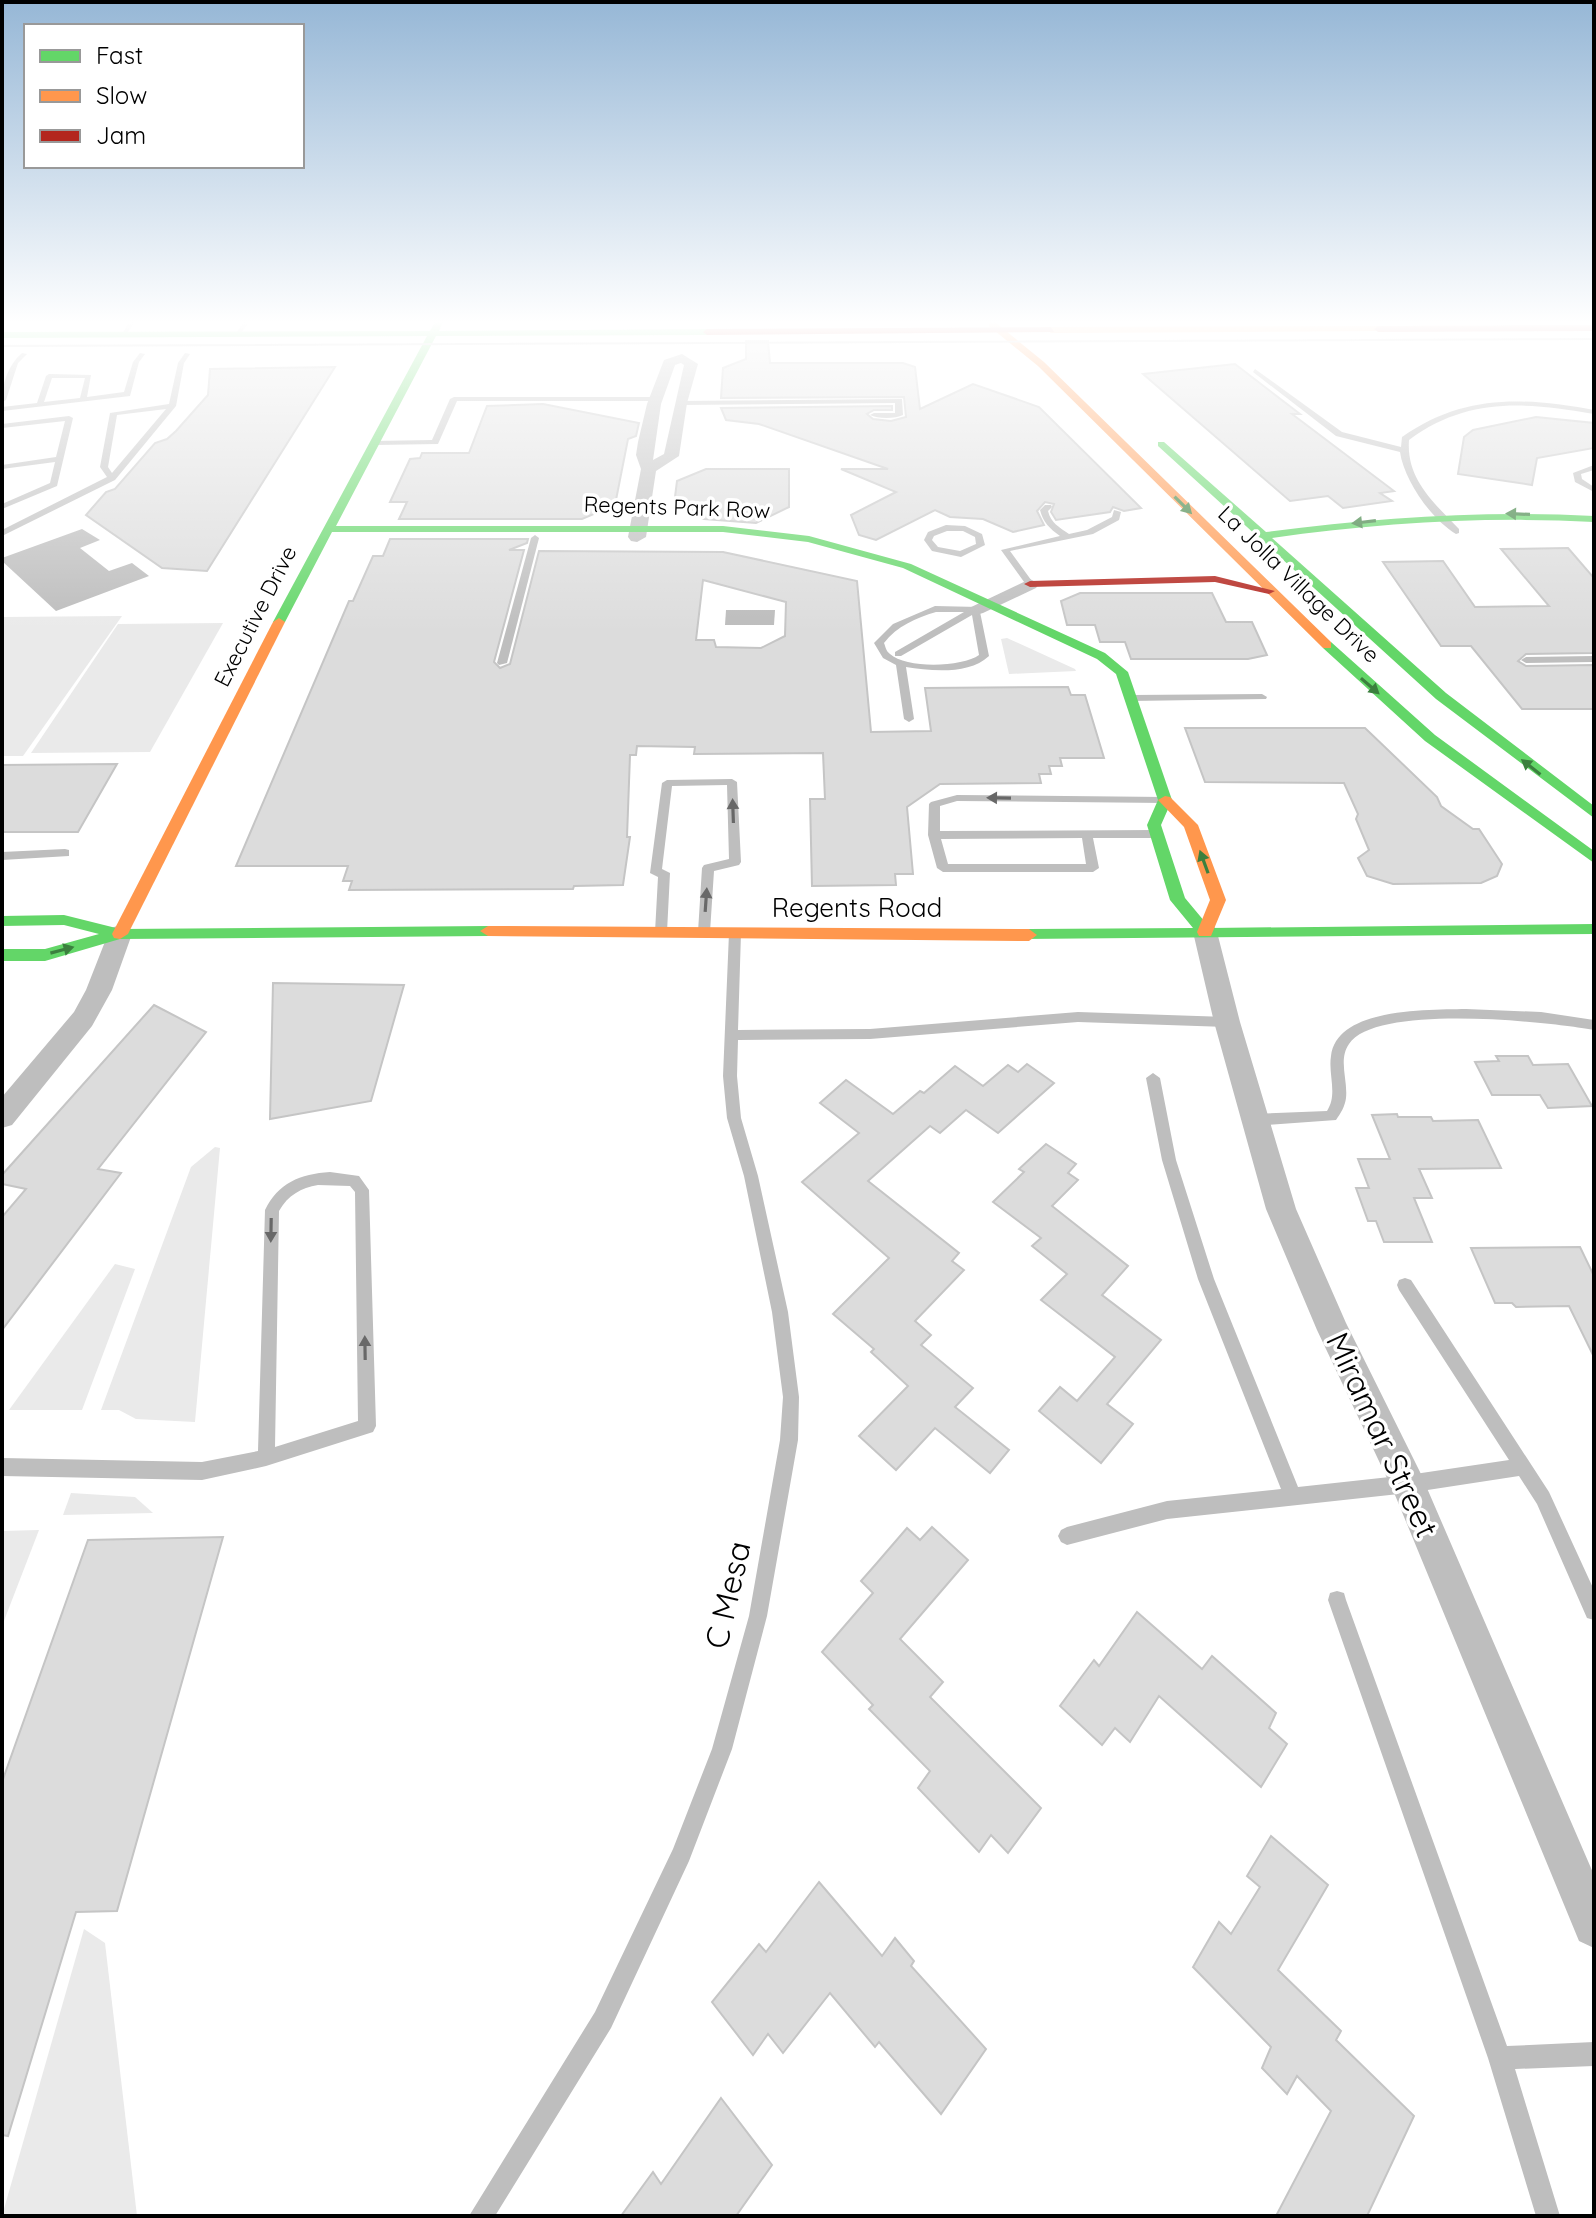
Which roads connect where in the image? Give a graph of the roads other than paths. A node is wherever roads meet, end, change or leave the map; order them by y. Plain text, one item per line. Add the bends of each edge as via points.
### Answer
1 (67, 426) edge
2 (112, 426) edge
3 (156, 426) edge
4 (384, 426) edge
5 (442, 426) edge
6 (650, 426) edge
7 (676, 426) edge
8 (1101, 426) edge
9 (1328, 426) edge
10 (1420, 426) edge
11 (1148, 432) dead end
12 (674, 441) junction
13 (646, 442) junction
14 (374, 443) junction
15 (1403, 450) junction
16 (60, 459) junction
17 (2, 467) edge
18 (1594, 467) edge
19 (649, 469) junction
20 (112, 478) junction
21 (1594, 490) edge
22 (2, 507) edge
23 (1051, 510) dead end
24 (1117, 512) dead end
25 (1442, 515) junction
26 (1594, 519) edge
27 (1456, 531) junction
28 (638, 532) junction
29 (2, 533) edge
30 (1594, 533) edge
31 (1065, 534) junction
32 (324, 535) junction
33 (1264, 536) junction
34 (535, 538) junction
35 (1221, 542) junction
36 (993, 547) junction
37 (1282, 553) junction
38 (1030, 584) junction
39 (1269, 591) junction
40 (982, 606) junction
41 (900, 659) junction
42 (1594, 659) edge
43 (1526, 660) dead end
44 (502, 663) dead end
45 (1129, 694) junction
46 (1262, 697) dead end
47 (909, 719) dead end
48 (1165, 800) junction
49 (1594, 813) edge
50 (1157, 834) junction
51 (934, 835) junction
52 (1087, 835) junction
53 (65, 853) dead end
54 (2, 856) edge
55 (1594, 858) edge
56 (2, 921) edge
57 (1594, 929) edge
58 (661, 932) junction
59 (704, 932) junction
60 (1205, 932) junction
61 (735, 933) junction
62 (120, 934) junction
63 (2, 955) edge
64 (1227, 1022) junction
65 (1594, 1025) edge
66 (731, 1035) junction
67 (1153, 1078) dead end
68 (2, 1117) edge
69 (1254, 1120) junction
70 (1405, 1285) dead end
71 (266, 1458) junction
72 (2, 1467) edge
73 (1522, 1467) junction
74 (1408, 1484) junction
75 (1292, 1495) junction
76 (1067, 1536) dead end
77 (1337, 1600) dead end
78 (1594, 1611) edge
79 (1594, 1926) edge
80 (1594, 2054) edge
81 (1500, 2058) junction
82 (481, 2216) edge
83 (1548, 2216) edge

1 - 16 lane
2 - 20 lane via 104,467
3 - 20 lane
4 - 14 main road, Executive Drive
5 - 14 lane via 435,442
6 - 13 street
7 - 12 street
8 -> 35 main road, La Jolla Village Drive
9 - 15 lane via 1339,434
10 - 15 lane via 1405,439
11 - 33 main road, La Jolla Village Drive
12 - 13 street
12 - 19 street via 671,456
13 - 19 street
14 - 32 main road, Executive Drive
15 - 25 lane via 1408,472
16 - 17 lane
16 - 22 lane via 54,484
18 - 21 lane via 1577,473 1578,480
19 - 28 street
20 - 29 lane
23 - 31 lane
24 - 31 lane via 1104,526
26 -> 25 main road
25 - 27 lane
25 -> 33 main road
27 - 30 main road
27 - 37 main road
28 - 32 main road, Regents Park Row
28 - 34 main road, Regents Park Row
28 - 40 main road, Regents Park Row via 809,539 880,557
31 - 36 lane
32 - 34 main road, Regents Park Row
32 - 62 main road, Executive Drive
33 - 37 main road, La Jolla Village Drive
34 - 44 lane
35 - 38 main road via 1207,560 1174,567 1065,572
35 - 39 main road, La Jolla Village Drive
36 - 36 lane via 955,528 936,531 928,540 935,549 951,554
36 - 38 lane
49 -> 37 main road, La Jolla Village Drive via 1441,696
38 - 39 main road via 1215,579
38 - 40 street
39 -> 55 main road, La Jolla Village Drive via 1430,738
40 - 41 lane
40 - 41 lane via 980,662
40 - 41 lane via 935,609 884,635 879,643 883,652
40 - 45 main road, Regents Park Row
41 - 47 lane
42 - 43 lane
45 - 46 lane
45 - 48 main road
48 - 50 main road via 1154,825
48 -> 51 lane via 957,798 935,804
60 -> 48 main road via 1218,900 1191,825
50 - 52 lane
50 - 60 main road via 1178,900
51 - 52 lane
51 - 52 lane via 943,868 1093,868
53 - 54 lane
56 - 62 main road, Regents Road via 64,920
57 - 60 main road, Regents Road
58 - 59 main road, Regents Road
59 -> 58 lane via 708,868 735,862 732,782 667,783 656,873 664,873
58 - 62 main road, Regents Road
59 - 61 main road, Regents Road
60 - 61 main road, Regents Road
60 - 64 street, Miramar Street
61 - 66 lane, C Mesa
63 -> 62 main road, Regents Road via 45,955
62 - 68 street via 83,1019
64 - 66 lane via 1078,1017 870,1034
64 - 69 street, Miramar Street
65 - 69 lane via 1452,1013 1365,1026 1347,1035 1338,1050 1341,1096 1331,1116
66 - 82 lane, C Mesa via 734,1118 780,1312 791,1397 785,1471 758,1616 722,1749 682,1854 603,2020
67 - 75 lane via 1169,1160 1206,1279
69 - 74 street, Miramar Street via 1281,1209
70 - 73 lane
71 -> 71 lane via 367,1426 362,1190 354,1180 337,1177 292,1185 278,1195 272,1210
71 - 72 lane via 202,1471
73 - 74 lane
73 - 78 lane via 1543,1498
74 - 75 lane
74 - 79 street, Miramar Street
75 - 76 lane via 1167,1510
77 - 81 lane
80 - 81 lane
81 - 83 lane

